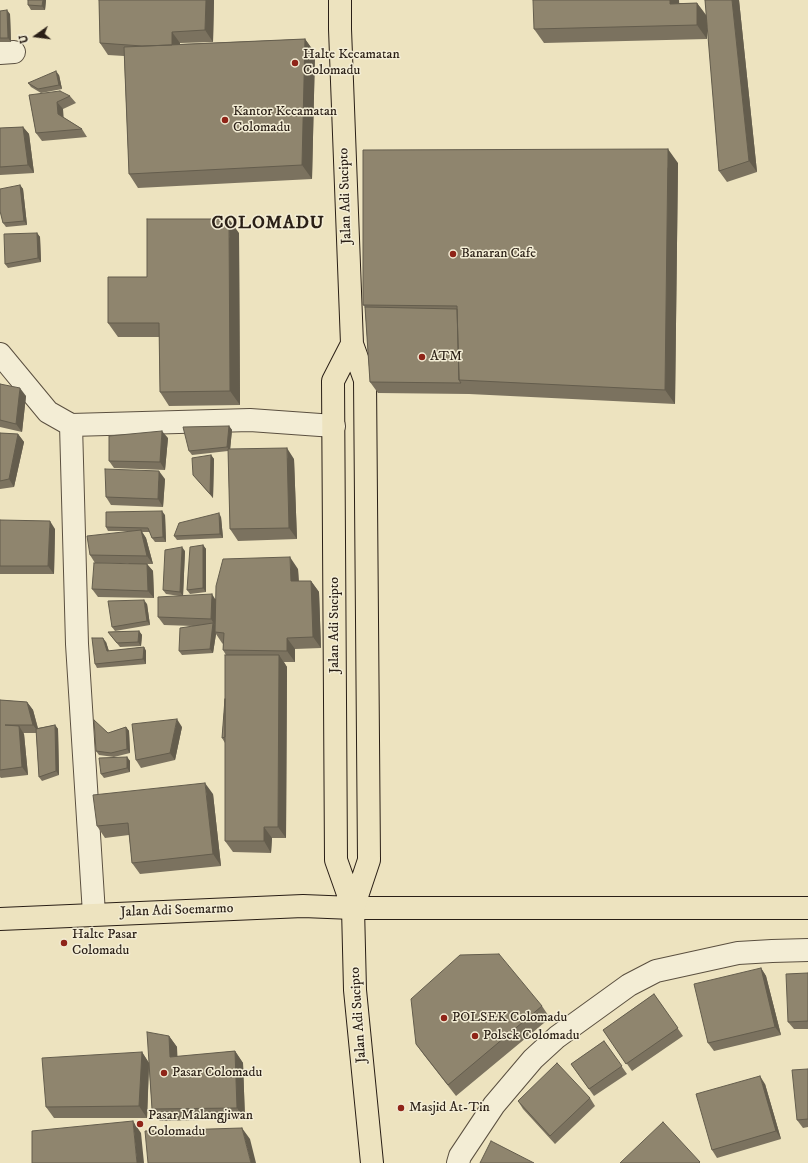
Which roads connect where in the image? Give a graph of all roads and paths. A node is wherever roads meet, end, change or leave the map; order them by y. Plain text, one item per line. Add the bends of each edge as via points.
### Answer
1 (340, 0) edge
2 (352, 344) junction
3 (0, 354) edge
4 (71, 425) junction
5 (334, 426) junction
6 (353, 908) junction
7 (808, 908) edge
8 (94, 914) junction
9 (0, 919) edge
10 (808, 950) edge
11 (372, 1163) edge
12 (458, 1163) edge

1 - 2 main road, Jalan Adi Sucipto
2 - 5 main road, Jalan Adi Sucipto via 333,381
2 - 6 main road, Jalan Adi Sucipto via 365,380 369,860
3 - 4 street via 48,412
4 - 5 street via 250,420
4 - 8 street via 77,644
5 - 6 main road, Jalan Adi Sucipto via 336,860
6 - 7 main road, Jalan Adi Soemarmo
6 - 8 main road, Jalan Adi Soemarmo via 303,906
6 - 11 main road, Jalan Adi Sucipto via 355,990
8 - 9 main road, Jalan Adi Soemarmo
10 - 12 street via 738,954 656,971 629,985 558,1037 533,1059 494,1105

